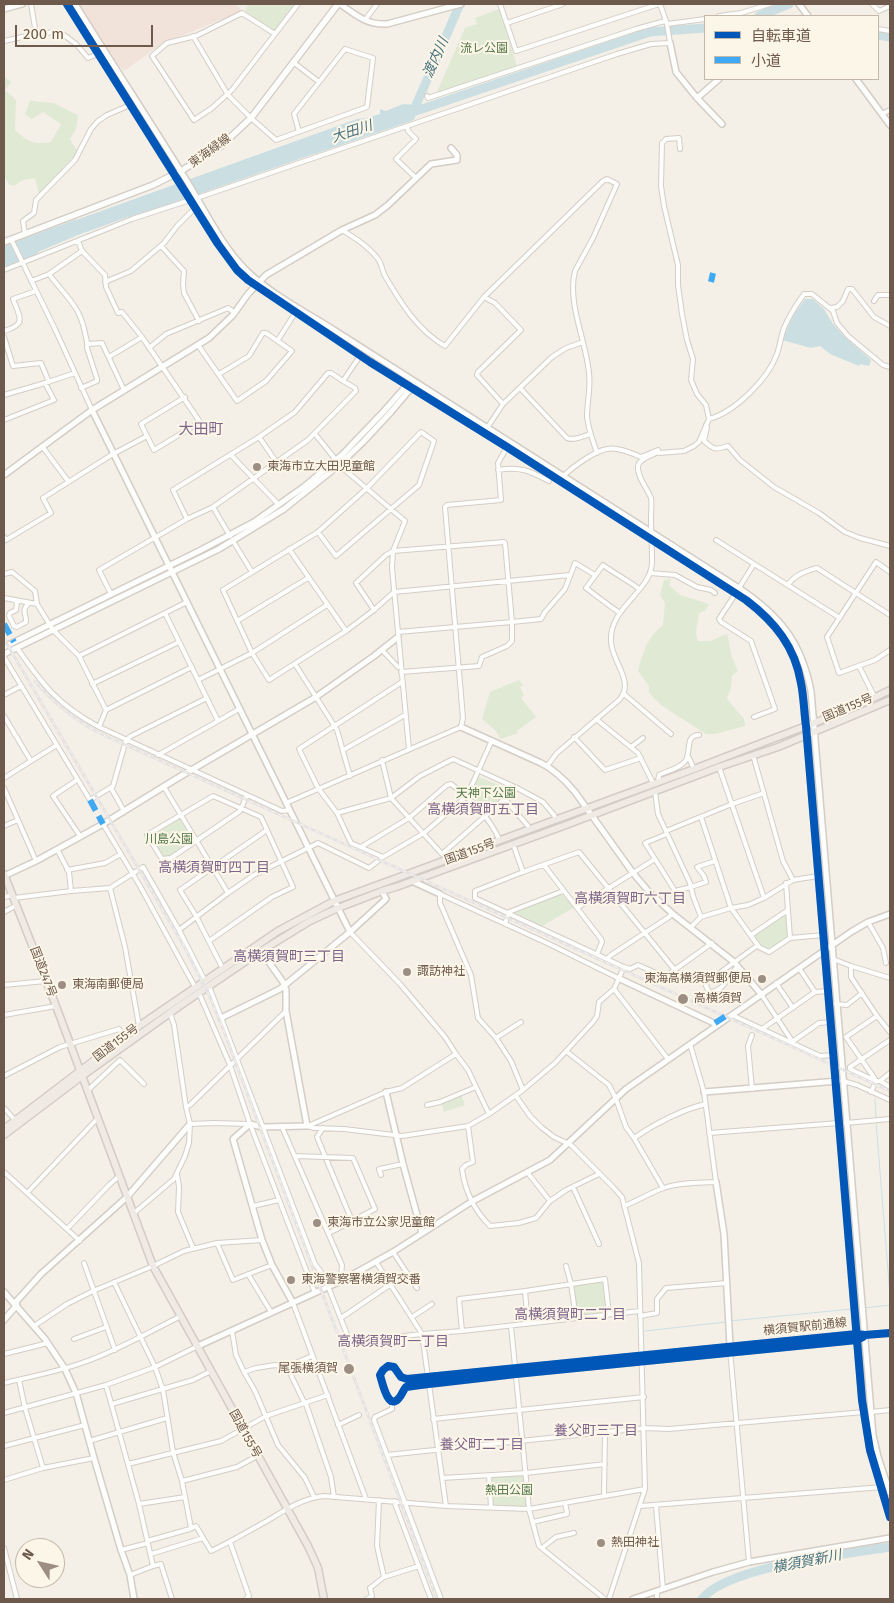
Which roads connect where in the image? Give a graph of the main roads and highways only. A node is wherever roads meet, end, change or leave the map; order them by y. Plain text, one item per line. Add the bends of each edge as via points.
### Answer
1 (339, 4) edge
2 (4, 242) edge
3 (890, 690) edge
4 (890, 700) edge
5 (4, 875) edge
6 (336, 904) junction
7 (207, 983) junction
8 (197, 990) junction
9 (81, 1074) junction
10 (4, 1129) edge
11 (4, 1135) edge
12 (324, 1599) edge

1 - 2 main road, 東海緑線 via 251,118 221,146 176,177
3 - 6 highway, 国道155号 via 814,723
4 - 6 highway, 国道155号 via 778,747 412,881
5 - 9 highway, 国道247号
6 - 7 highway, 国道155号
6 - 7 highway, 国道155号 via 278,930
7 - 8 highway, 国道155号
8 - 9 highway, 国道155号 via 170,1013
8 - 9 highway, 国道155号 via 139,1026
9 - 10 highway, 国道155号
9 - 11 highway, 国道155号
9 - 12 highway, 国道155号 via 153,1266 308,1546 318,1568

